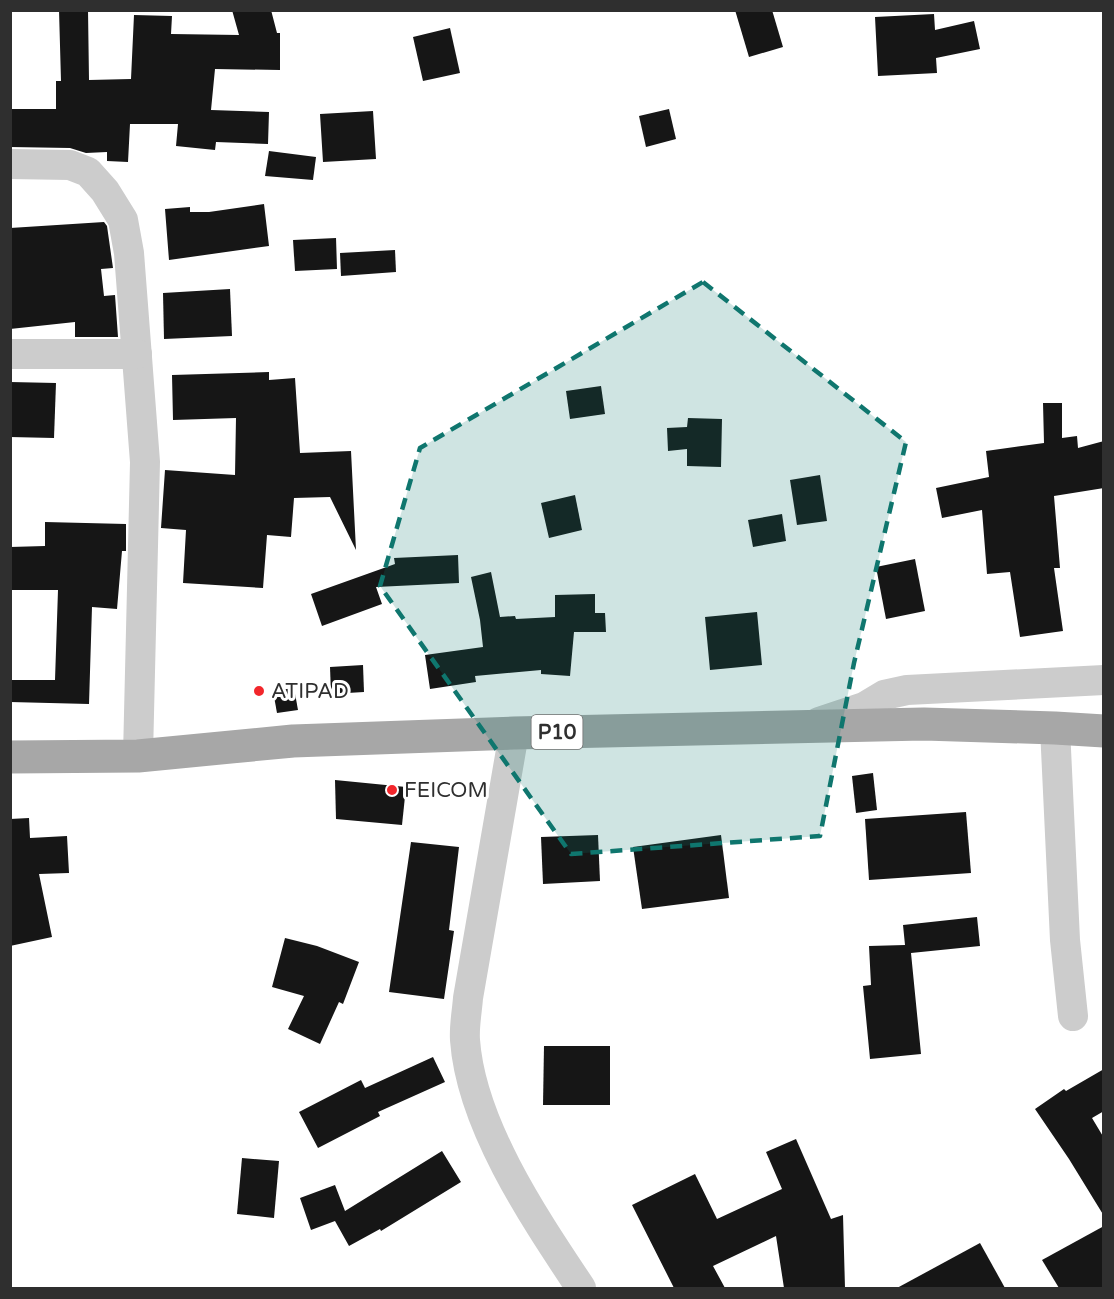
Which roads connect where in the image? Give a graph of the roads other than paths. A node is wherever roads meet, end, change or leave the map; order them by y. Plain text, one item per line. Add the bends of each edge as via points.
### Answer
1 (10, 164) edge
2 (10, 354) edge
3 (137, 354) junction
4 (1104, 680) edge
5 (807, 726) junction
6 (1054, 728) junction
7 (1104, 731) edge
8 (514, 733) junction
9 (138, 756) junction
10 (10, 758) edge
11 (1073, 1016) dead end
12 (581, 1288) edge

1 - 3 street via 70,165 88,172 105,191 123,220
2 - 3 street
3 - 9 street via 145,462
4 - 5 street via 907,690 884,695 864,707
5 - 6 main road, P10
5 - 8 main road, P10
6 - 7 main road, P10
6 - 11 street
8 - 9 main road, P10 via 292,741
8 - 12 street via 468,998 465,1038 471,1079 492,1139
9 - 10 main road, P10

